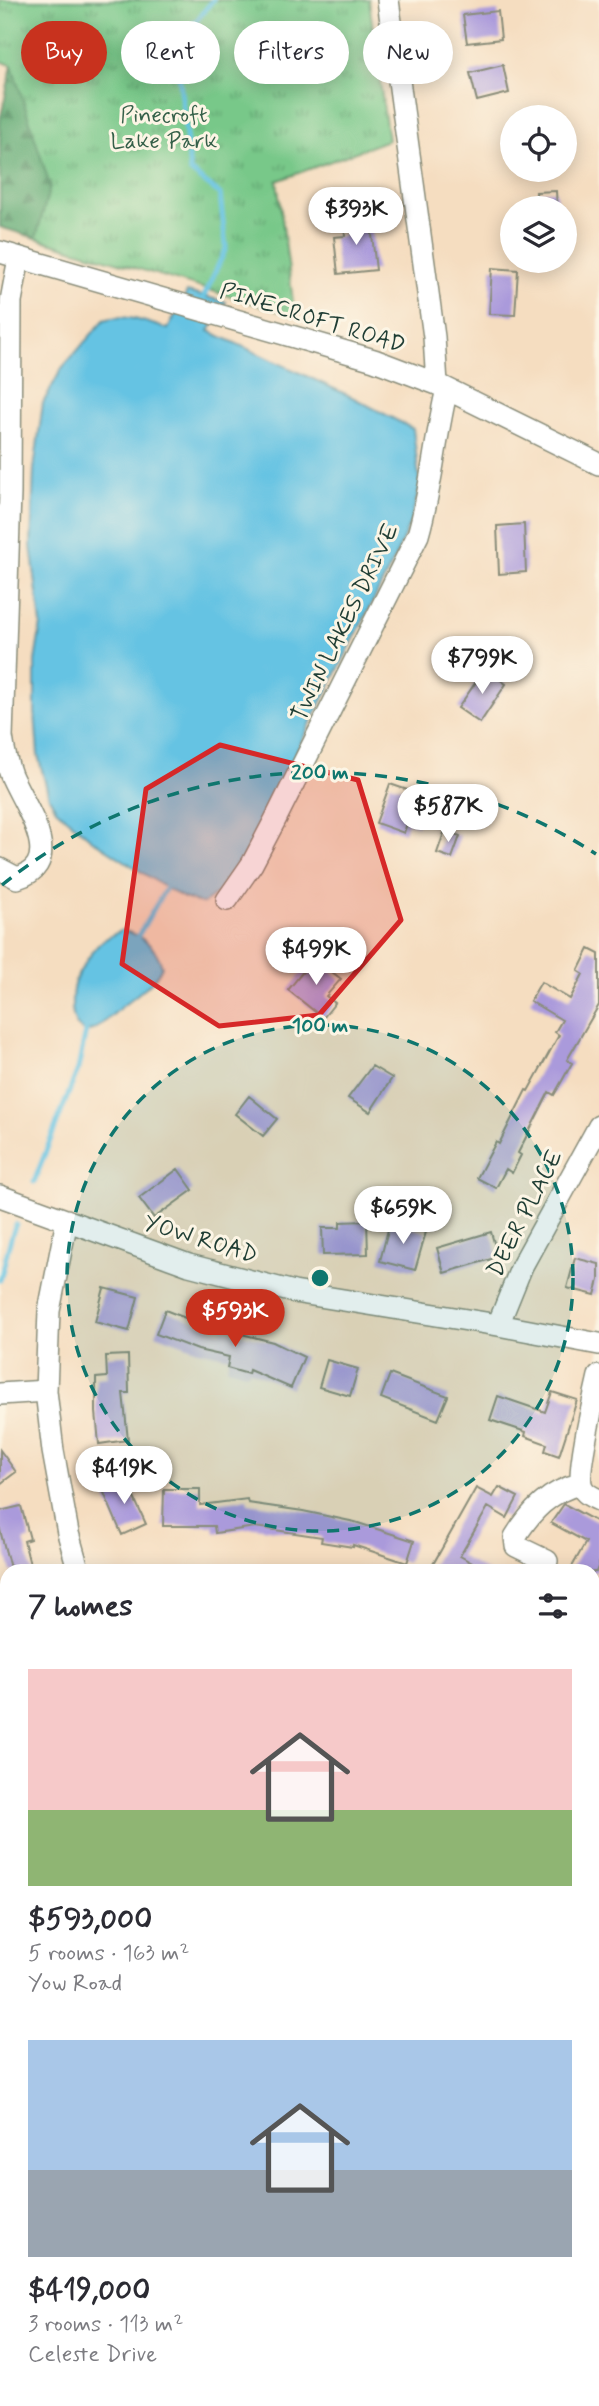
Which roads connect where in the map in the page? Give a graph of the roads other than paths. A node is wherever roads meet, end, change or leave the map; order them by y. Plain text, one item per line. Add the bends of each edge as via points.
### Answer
1 (388, 0) edge
2 (10, 255) edge
3 (442, 387) junction
4 (599, 464) edge
5 (2, 762) edge
6 (0, 869) edge
7 (227, 900) dead end
8 (599, 1126) edge
9 (0, 1196) edge
10 (68, 1220) junction
11 (498, 1325) junction
12 (599, 1344) edge
13 (599, 1376) edge
14 (47, 1391) junction
15 (0, 1394) edge
16 (580, 1484) junction
17 (599, 1500) edge
18 (547, 1561) dead end
19 (77, 1564) edge

1 - 3 street, TWIN LAKES DRIVE
2 - 3 street, PINECROFT ROAD via 374,360
2 - 5 street via 10,493
3 - 4 street, PINECROFT ROAD
3 - 7 street, TWIN LAKES DRIVE via 431,485 418,535 264,842
5 - 6 street via 38,832 41,851 31,874 17,878
8 - 11 street, DEER PLACE via 522,1266
9 - 10 street, YOW ROAD
10 - 11 street, YOW ROAD via 189,1265 294,1292
10 - 14 street via 49,1311
11 - 12 street, YOW ROAD
13 - 16 street
14 - 15 street
14 - 19 street via 52,1451
16 - 17 street
16 - 18 street via 552,1494 514,1537 516,1546

